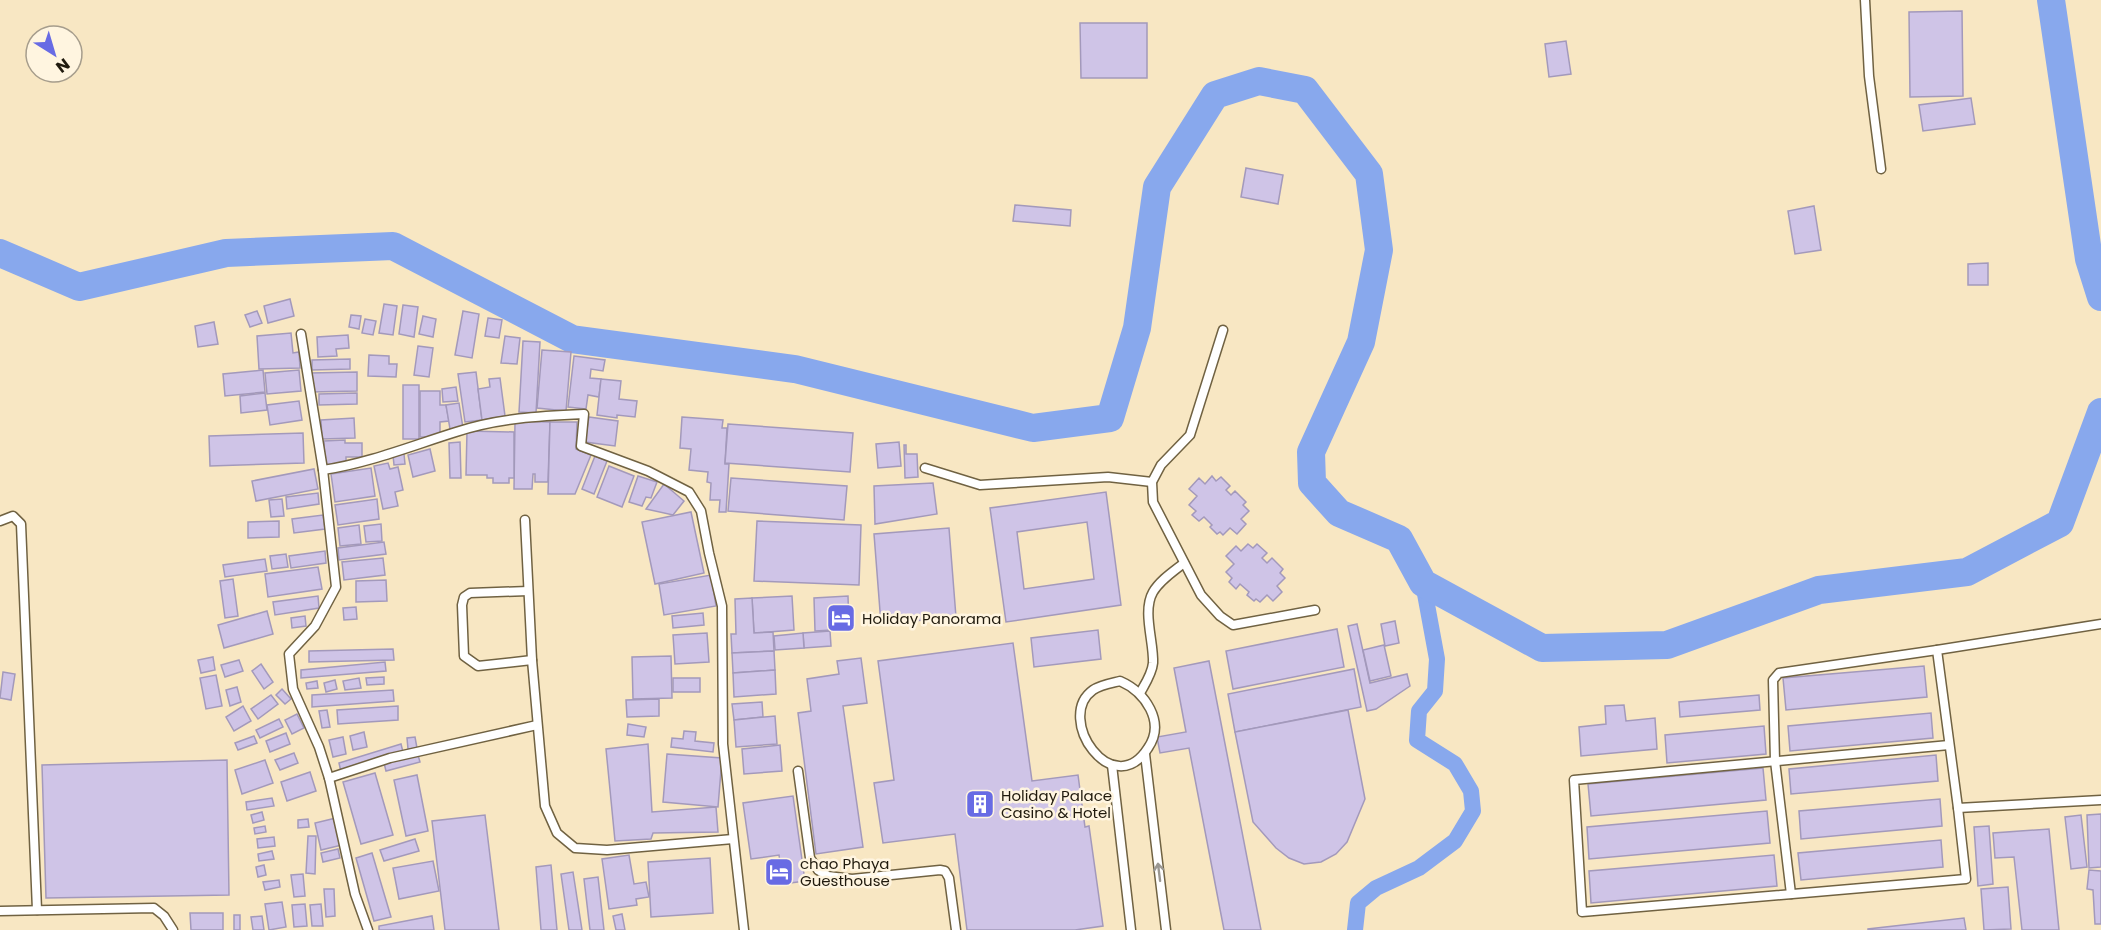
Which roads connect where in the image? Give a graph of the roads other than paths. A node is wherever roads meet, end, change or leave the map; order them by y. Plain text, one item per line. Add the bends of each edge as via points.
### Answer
1 (1865, 0) edge
2 (1881, 169) dead end
3 (1223, 330) dead end
4 (301, 334) dead end
5 (925, 468) dead end
6 (322, 470) junction
7 (1152, 482) junction
8 (525, 520) dead end
9 (0, 521) edge
10 (1185, 563) junction
11 (528, 591) junction
12 (1315, 610) dead end
13 (2101, 624) edge
14 (1937, 650) junction
15 (532, 660) junction
16 (1140, 693) junction
17 (537, 725) junction
18 (1949, 745) junction
19 (1145, 754) junction
20 (1775, 761) junction
21 (1112, 765) junction
22 (798, 771) dead end
23 (329, 778) junction
24 (2101, 800) edge
25 (1958, 808) junction
26 (733, 839) junction
27 (1791, 894) junction
28 (37, 910) junction
29 (0, 911) edge
30 (173, 930) edge
31 (368, 930) edge
32 (744, 930) edge
33 (956, 930) edge
34 (1131, 930) edge
35 (1166, 930) edge

1 - 2 lane via 1869,76
3 - 7 lane via 1190,435 1161,465
4 - 6 lane
5 - 7 lane via 980,485 1108,477
6 - 23 lane via 336,587 315,626 289,654 293,689
6 - 26 lane via 354,465 514,418 584,414 581,446 648,471 689,492 702,511 722,606 723,744
7 - 10 lane via 1153,502
8 - 11 lane
9 - 28 lane via 13,516 21,524
10 - 12 lane via 1201,595 1233,625
10 - 16 lane via 1152,593 1148,616 1153,664
11 - 15 lane
11 - 15 lane via 470,593 464,597 464,656 478,666
13 - 14 lane
14 - 18 lane
14 - 20 lane via 1779,673 1773,680
15 - 17 lane
16 - 19 lane via 1155,726
16 - 21 lane via 1120,681 1094,690 1086,698 1081,722 1084,735 1090,748
17 - 23 lane via 390,758
17 - 26 lane via 545,806 556,833 575,848 607,850
18 - 20 lane
18 - 25 lane
19 - 21 lane via 1136,762
35 -> 19 lane
20 - 27 lane
20 - 27 lane via 1574,780 1582,912
21 - 34 lane
22 - 33 lane via 810,858 818,870 828,876 852,879 945,871 950,878
23 - 31 lane via 355,894
24 - 25 lane
25 - 27 lane via 1966,879
26 - 32 lane
28 - 29 lane
28 - 30 lane via 154,908

